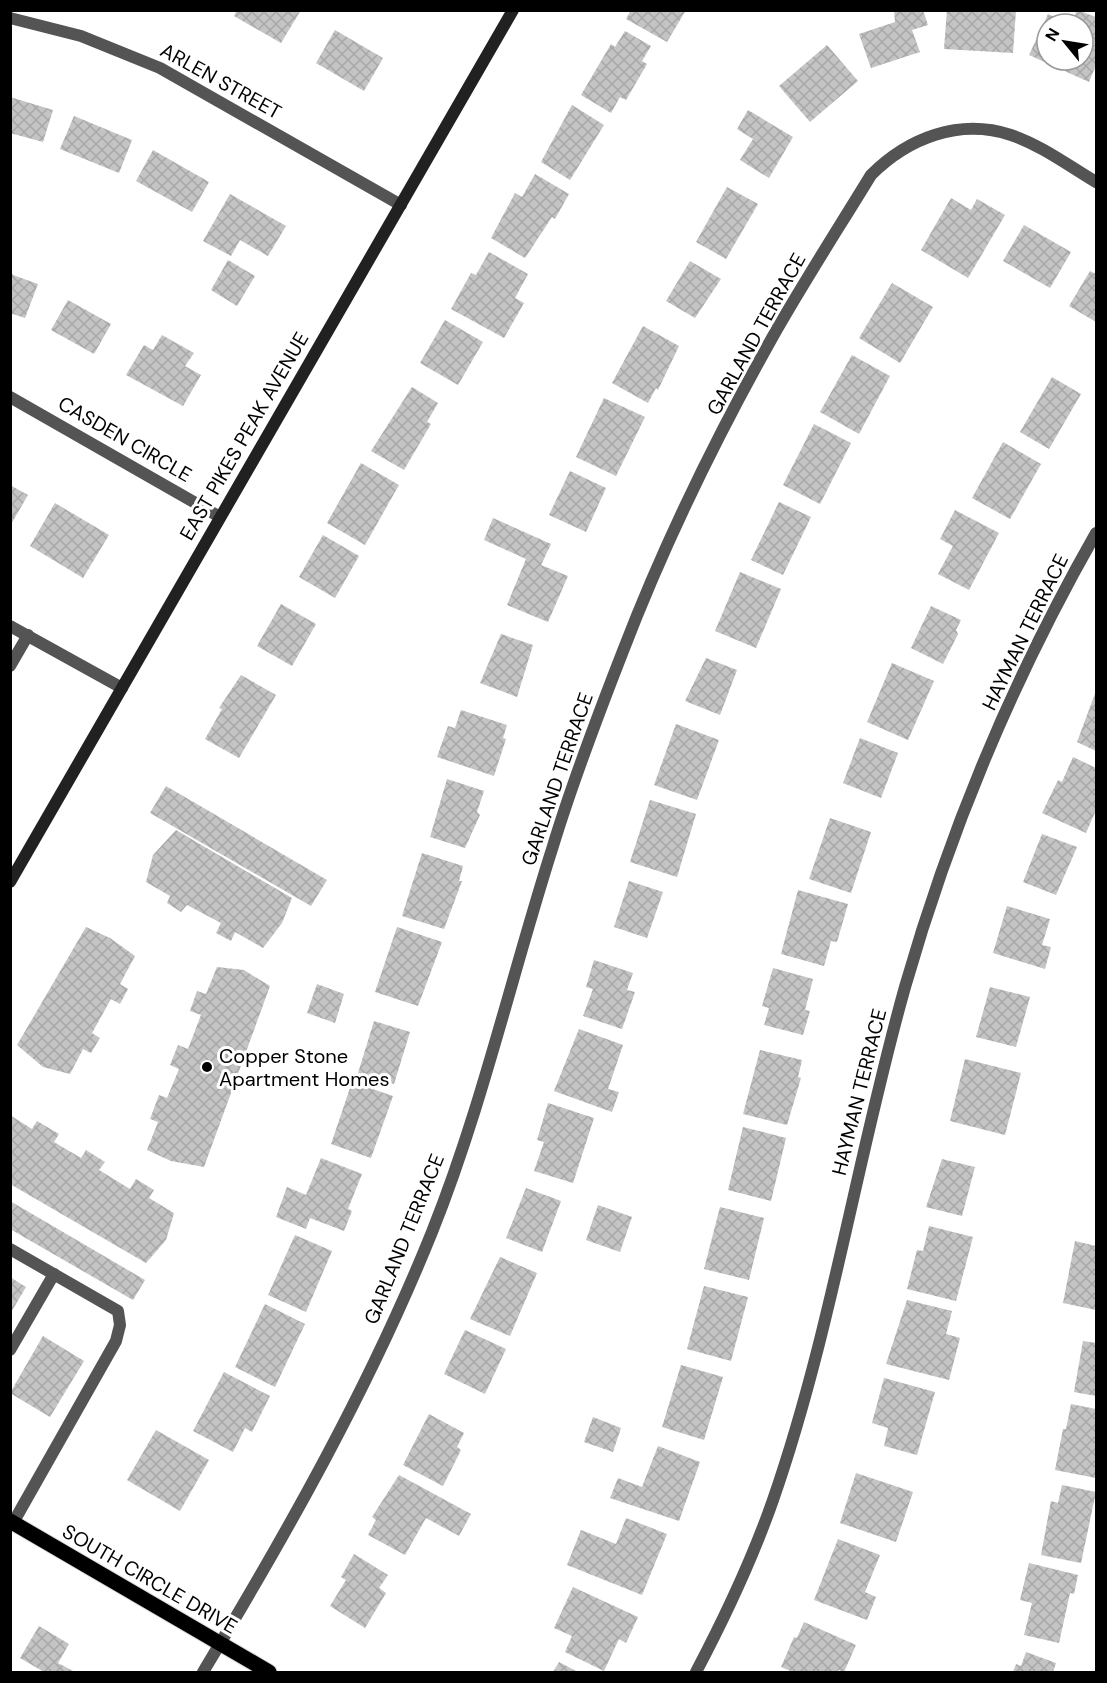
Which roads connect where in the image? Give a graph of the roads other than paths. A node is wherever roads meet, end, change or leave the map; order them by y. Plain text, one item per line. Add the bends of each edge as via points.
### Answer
1 (513, 10) edge
2 (10, 18) edge
3 (1096, 182) edge
4 (401, 205) junction
5 (10, 397) edge
6 (220, 517) junction
7 (1096, 533) edge
8 (10, 626) edge
9 (28, 635) junction
10 (10, 666) edge
11 (122, 688) junction
12 (10, 882) edge
13 (10, 1249) edge
14 (54, 1274) junction
15 (10, 1350) edge
16 (12, 1522) edge
17 (220, 1644) junction
18 (203, 1672) edge
19 (269, 1672) edge
20 (696, 1672) edge

1 - 4 main road, EAST PIKES PEAK AVENUE
2 - 4 street, ARLEN STREET via 81,36 160,68
3 - 17 street, GARLAND TERRACE via 1012,135 989,129 941,133 917,142 891,156 871,175 772,337 690,498 623,649 560,824 433,1230 367,1379 314,1482
4 - 6 main road, EAST PIKES PEAK AVENUE
5 - 6 street, CASDEN CIRCLE
6 - 11 main road, EAST PIKES PEAK AVENUE
7 - 20 street, HAYMAN TERRACE via 1028,661 945,865 905,989 821,1337 788,1454 751,1559
8 - 9 street
9 - 10 street
9 - 11 street
11 - 12 main road, EAST PIKES PEAK AVENUE
13 - 14 street
14 - 15 street
14 - 16 street via 118,1311 120,1325 116,1341
16 - 17 main road, SOUTH CIRCLE DRIVE
17 - 18 street, GARLAND TERRACE
17 - 19 main road, SOUTH CIRCLE DRIVE

